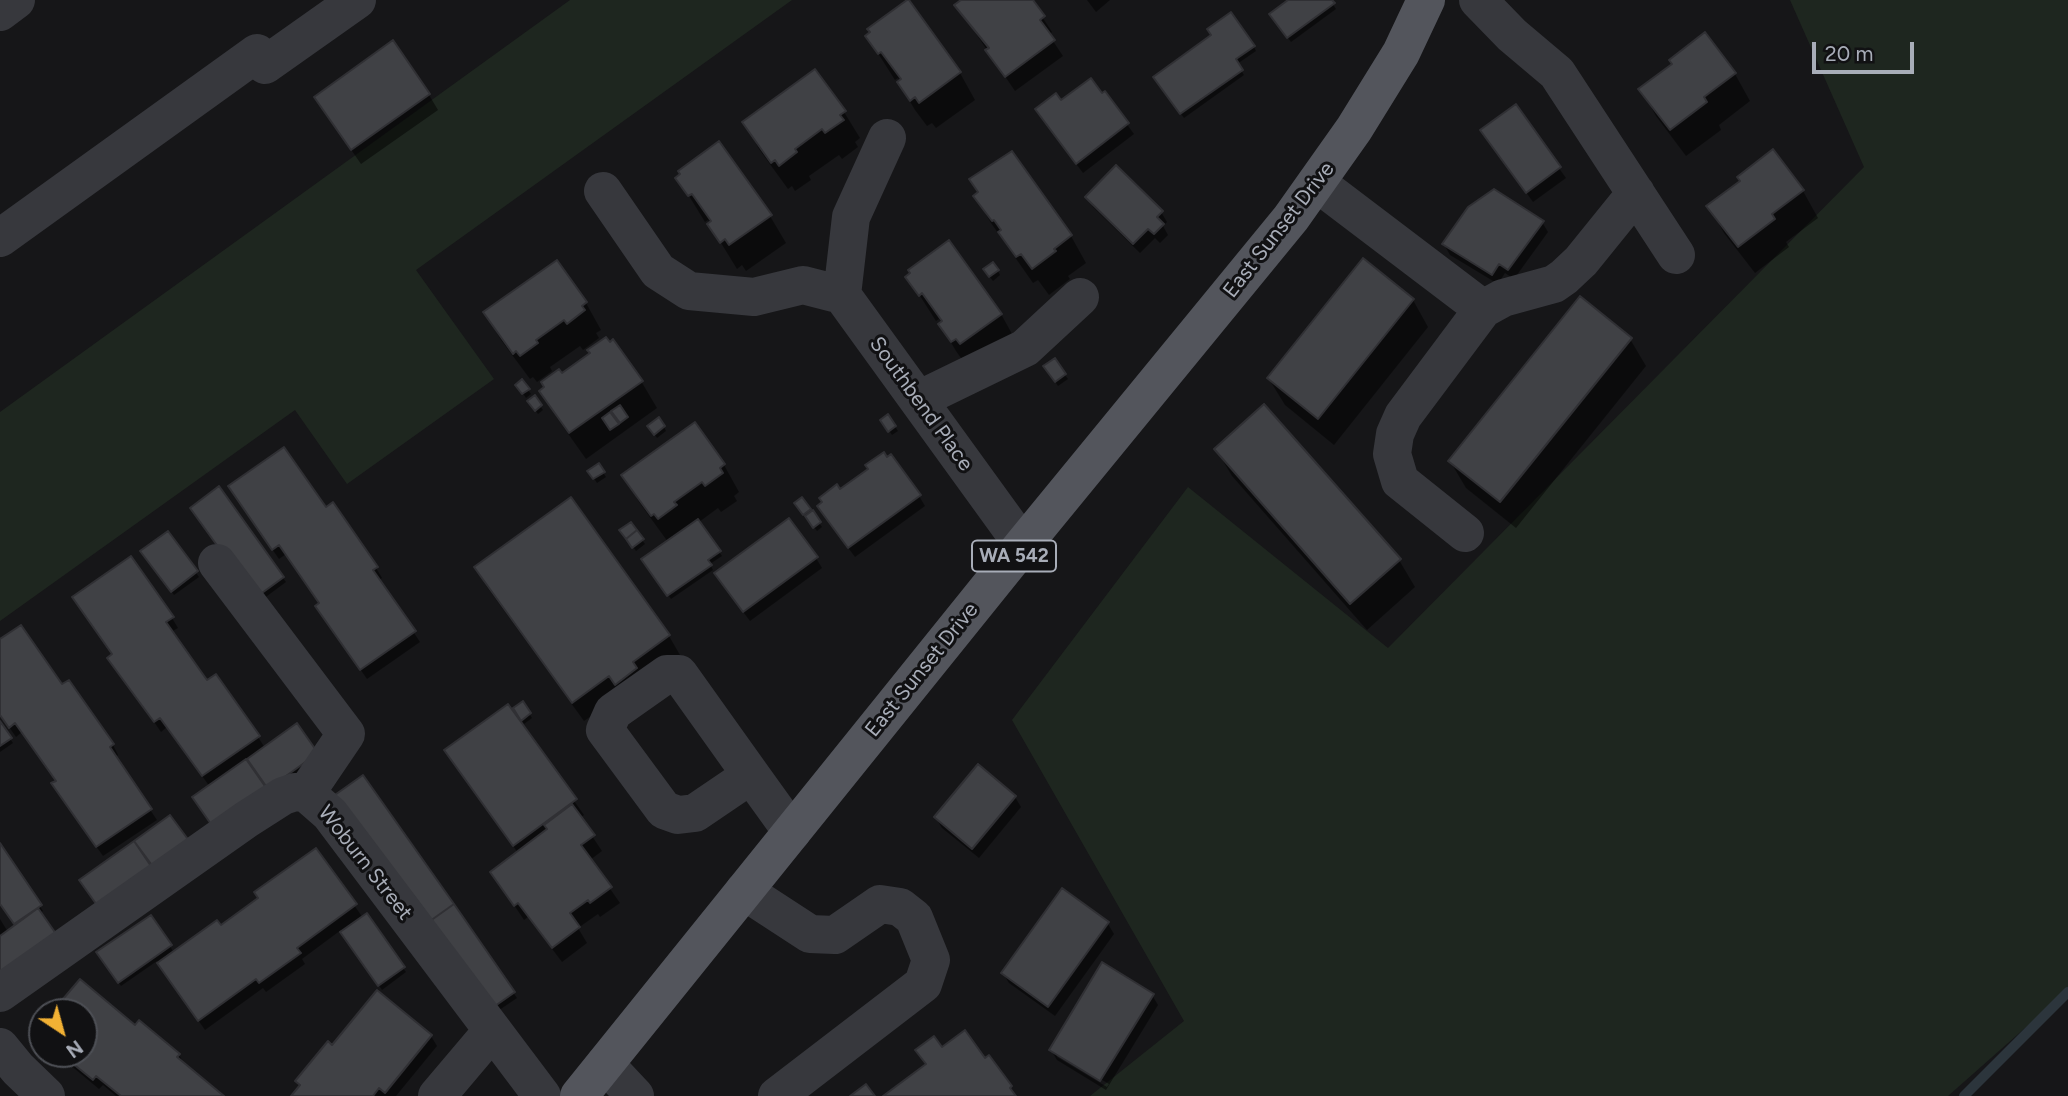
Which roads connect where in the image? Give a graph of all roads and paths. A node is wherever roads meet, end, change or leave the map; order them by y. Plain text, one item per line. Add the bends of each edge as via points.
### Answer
1 (16, 0) edge
2 (357, 0) edge
3 (1426, 0) edge
4 (1478, 0) edge
5 (0, 12) edge
6 (887, 138) dead end
7 (1317, 183) junction
8 (603, 191) dead end
9 (1636, 193) junction
10 (0, 238) edge
11 (1676, 255) dead end
12 (842, 295) junction
13 (1080, 298) dead end
14 (1483, 309) junction
15 (918, 400) junction
16 (1465, 533) dead end
17 (1023, 545) junction
18 (217, 563) dead end
19 (751, 775) dead end
20 (306, 793) junction
21 (792, 832) junction
22 (744, 891) junction
23 (0, 993) edge
24 (492, 1031) junction
25 (0, 1047) edge
26 (605, 1064) junction
27 (46, 1096) edge
28 (437, 1096) edge
29 (542, 1096) edge
30 (579, 1096) edge
31 (635, 1096) edge
32 (777, 1096) edge

1 - 5 street
2 - 10 street via 261,59
3 - 7 main road, East Sunset Drive / WA 542 via 1401,54
4 - 9 street via 1557,73
6 - 12 street via 851,217
7 - 14 street
7 - 17 main road, East Sunset Drive / WA 542
8 - 12 street via 658,271 688,291 754,296 803,285
9 - 11 street
9 - 14 street via 1581,261 1554,285 1503,298
12 - 15 street, Southbend Place
13 - 15 street via 1025,348
14 - 16 street via 1403,415 1392,454 1400,481
15 - 17 street, Southbend Place
17 - 21 main road, East Sunset Drive / WA 542
18 - 20 street via 346,734
19 - 21 street
20 - 23 street, Woburn Street via 283,796
20 - 24 street, Woburn Street via 330,814
21 - 22 main road, East Sunset Drive / WA 542
22 - 26 main road, East Sunset Drive / WA 542
22 - 32 street via 810,934 835,935 880,904 900,907 914,918 931,960 923,984
24 - 28 street
24 - 29 street, Woburn Street
25 - 27 street
26 - 30 main road, East Sunset Drive / WA 542
26 - 31 street

